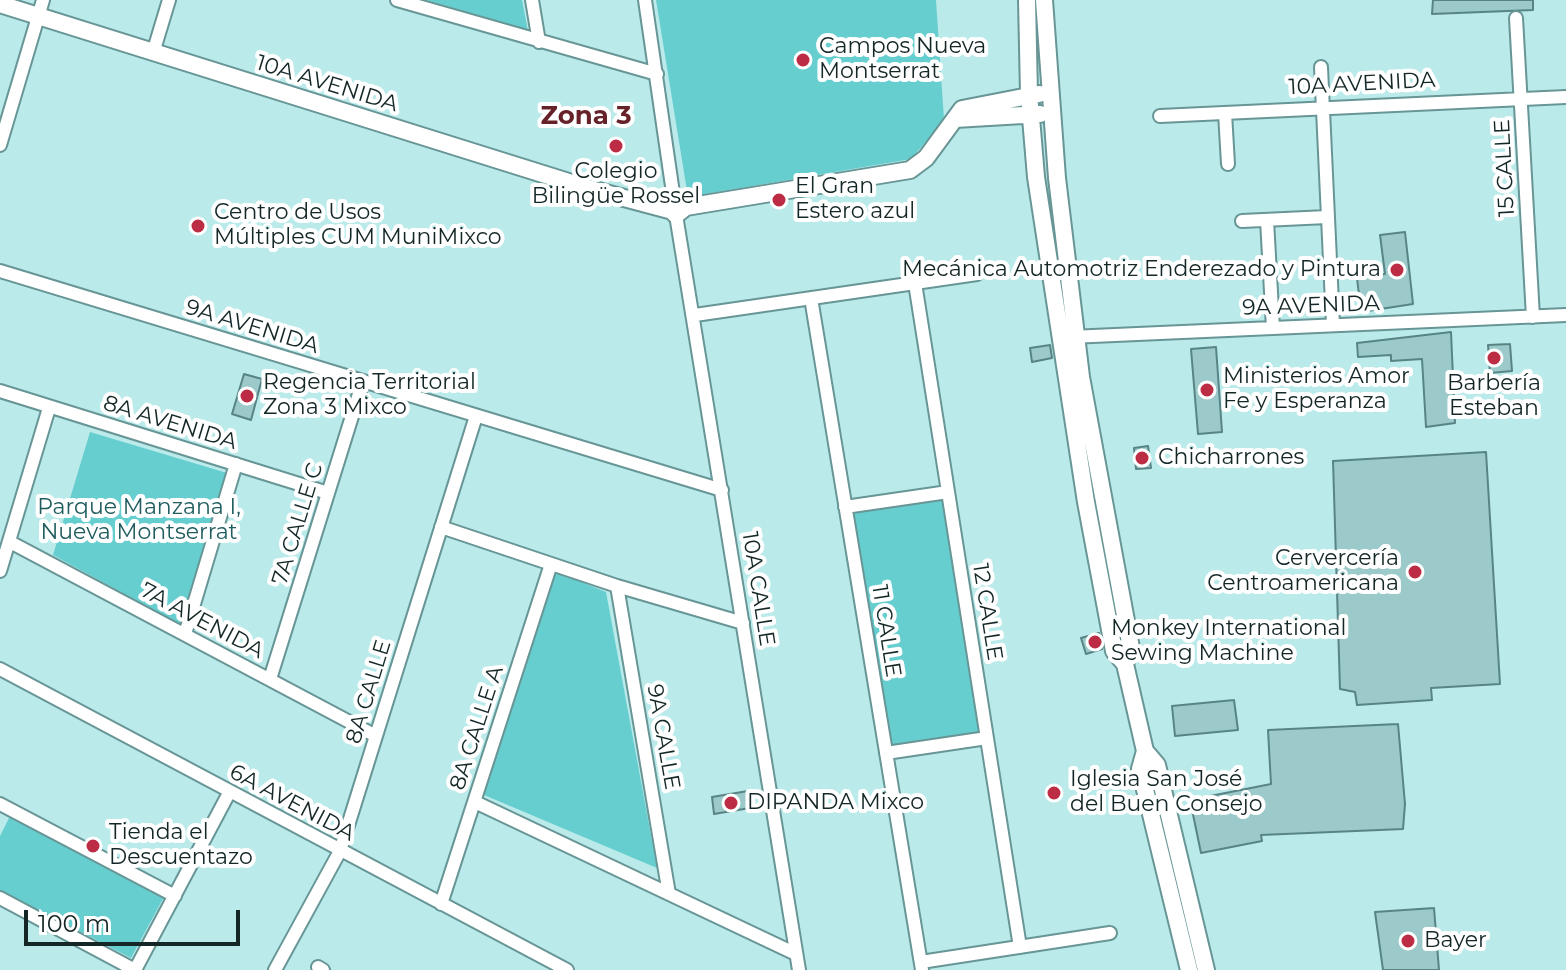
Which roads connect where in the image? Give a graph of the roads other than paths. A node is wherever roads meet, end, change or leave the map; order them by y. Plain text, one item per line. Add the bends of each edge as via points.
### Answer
1 (43, 0) edge
2 (169, 0) edge
3 (397, 0) edge
4 (532, 0) edge
5 (645, 0) edge
6 (1027, 0) edge
7 (1044, 0) edge
8 (0, 4) edge
9 (38, 17) junction
10 (1516, 18) dead end
11 (539, 42) junction
12 (153, 53) junction
13 (1321, 67) dead end
14 (657, 74) junction
15 (1048, 93) junction
16 (1029, 94) junction
17 (1566, 97) edge
18 (1521, 99) junction
19 (1322, 108) junction
20 (1225, 113) junction
21 (1050, 114) junction
22 (1030, 115) junction
23 (1160, 116) dead end
24 (954, 119) junction
25 (0, 145) edge
26 (1228, 164) dead end
27 (674, 207) junction
28 (1327, 217) junction
29 (1267, 220) junction
30 (1242, 221) dead end
31 (0, 271) edge
32 (977, 274) dead end
33 (915, 283) junction
34 (811, 298) junction
35 (695, 315) junction
36 (1566, 315) edge
37 (1533, 317) junction
38 (1333, 325) junction
39 (1273, 328) junction
40 (1077, 337) junction
41 (1059, 339) junction
42 (363, 381) junction
43 (0, 391) edge
44 (49, 408) junction
45 (476, 416) junction
46 (236, 464) junction
47 (722, 490) junction
48 (948, 492) junction
49 (328, 493) junction
50 (845, 507) junction
51 (441, 527) junction
52 (10, 542) junction
53 (551, 564) junction
54 (0, 571) edge
55 (617, 586) junction
56 (743, 623) junction
57 (185, 634) junction
58 (1125, 664) junction
59 (0, 669) edge
60 (270, 679) junction
61 (376, 736) junction
62 (987, 738) junction
63 (1145, 751) junction
64 (886, 753) junction
65 (229, 793) junction
66 (475, 802) junction
67 (2, 810) edge
68 (340, 851) junction
69 (669, 894) junction
70 (175, 896) junction
71 (0, 898) edge
72 (441, 904) junction
73 (1110, 933) dead end
74 (1020, 947) junction
75 (796, 954) junction
76 (922, 966) edge
77 (135, 970) edge
78 (275, 970) edge
79 (567, 970) edge
80 (799, 970) edge
81 (1189, 970) edge
82 (1206, 970) edge

1 - 9 street
2 - 12 street
3 - 11 street
4 - 11 street
5 - 14 street, 10A CALLE
6 - 16 main road
7 - 15 main road
8 - 9 main road, 10A AVENIDA
9 - 12 main road, 10A AVENIDA
9 - 25 street
10 - 18 street, 15 CALLE
11 - 14 street
12 - 27 main road, 10A AVENIDA via 642,203
13 - 19 street
14 - 27 street, 10A CALLE
15 - 16 main road, 10A AVENIDA
15 - 21 main road
16 - 22 main road
16 - 24 main road, 10A AVENIDA via 975,104
17 - 18 street, 10A AVENIDA
18 - 19 street, 10A AVENIDA
18 - 37 street, 15 CALLE
19 - 20 street, 10A AVENIDA
19 - 28 street
20 - 23 street, 10A AVENIDA
20 - 26 street
21 - 22 main road
21 - 40 main road
22 - 24 main road
22 - 41 main road
24 - 27 main road, 10A AVENIDA via 926,158 910,170
27 - 35 street, 10A CALLE
28 - 29 street
28 - 38 street
29 - 30 street
29 - 39 street
31 - 42 street, 9A AVENIDA
32 - 33 street
33 - 34 street
33 - 48 street, 12 CALLE
34 - 35 street
34 - 50 street, 11 CALLE
35 - 47 street, 10A CALLE
36 - 37 street, 9A AVENIDA
37 - 38 street, 9A AVENIDA
38 - 39 street, 9A AVENIDA
39 - 40 street, 9A AVENIDA
40 - 41 street, 9A AVENIDA
40 - 58 main road via 1131,648
41 - 58 main road via 1114,651
42 - 45 street, 9A AVENIDA
42 - 49 street, 7A CALLE C
43 - 44 street, 8A AVENIDA
44 - 46 street, 8A AVENIDA
44 - 52 street
45 - 47 street, 9A AVENIDA
45 - 51 street, 8A CALLE
46 - 49 street, 8A AVENIDA
46 - 57 street
47 - 56 street, 10A CALLE
48 - 50 street
48 - 62 street, 12 CALLE
49 - 60 street, 7A CALLE C
50 - 64 street, 11 CALLE
51 - 53 street
51 - 61 street, 8A CALLE
52 - 54 street
52 - 57 street, 7A AVENIDA
53 - 55 street
53 - 66 street, 8A CALLE A
55 - 56 street
55 - 69 street, 9A CALLE
56 - 75 street, 10A CALLE
57 - 60 street, 7A AVENIDA
58 - 63 main road
59 - 65 street, 6A AVENIDA
60 - 61 street, 7A AVENIDA
61 - 68 street, 8A CALLE
62 - 64 street
62 - 74 street, 12 CALLE
63 - 81 main road via 1140,769
63 - 82 main road via 1157,765
64 - 76 street, 11 CALLE
65 - 68 street, 6A AVENIDA
65 - 70 street
66 - 69 street
66 - 72 street, 8A CALLE A
67 - 70 street
68 - 72 street, 6A AVENIDA
68 - 78 street, 8A CALLE
69 - 75 street
70 - 77 street
71 - 77 street
72 - 79 street, 6A AVENIDA
73 - 74 street
74 - 76 street
75 - 80 street, 10A CALLE

